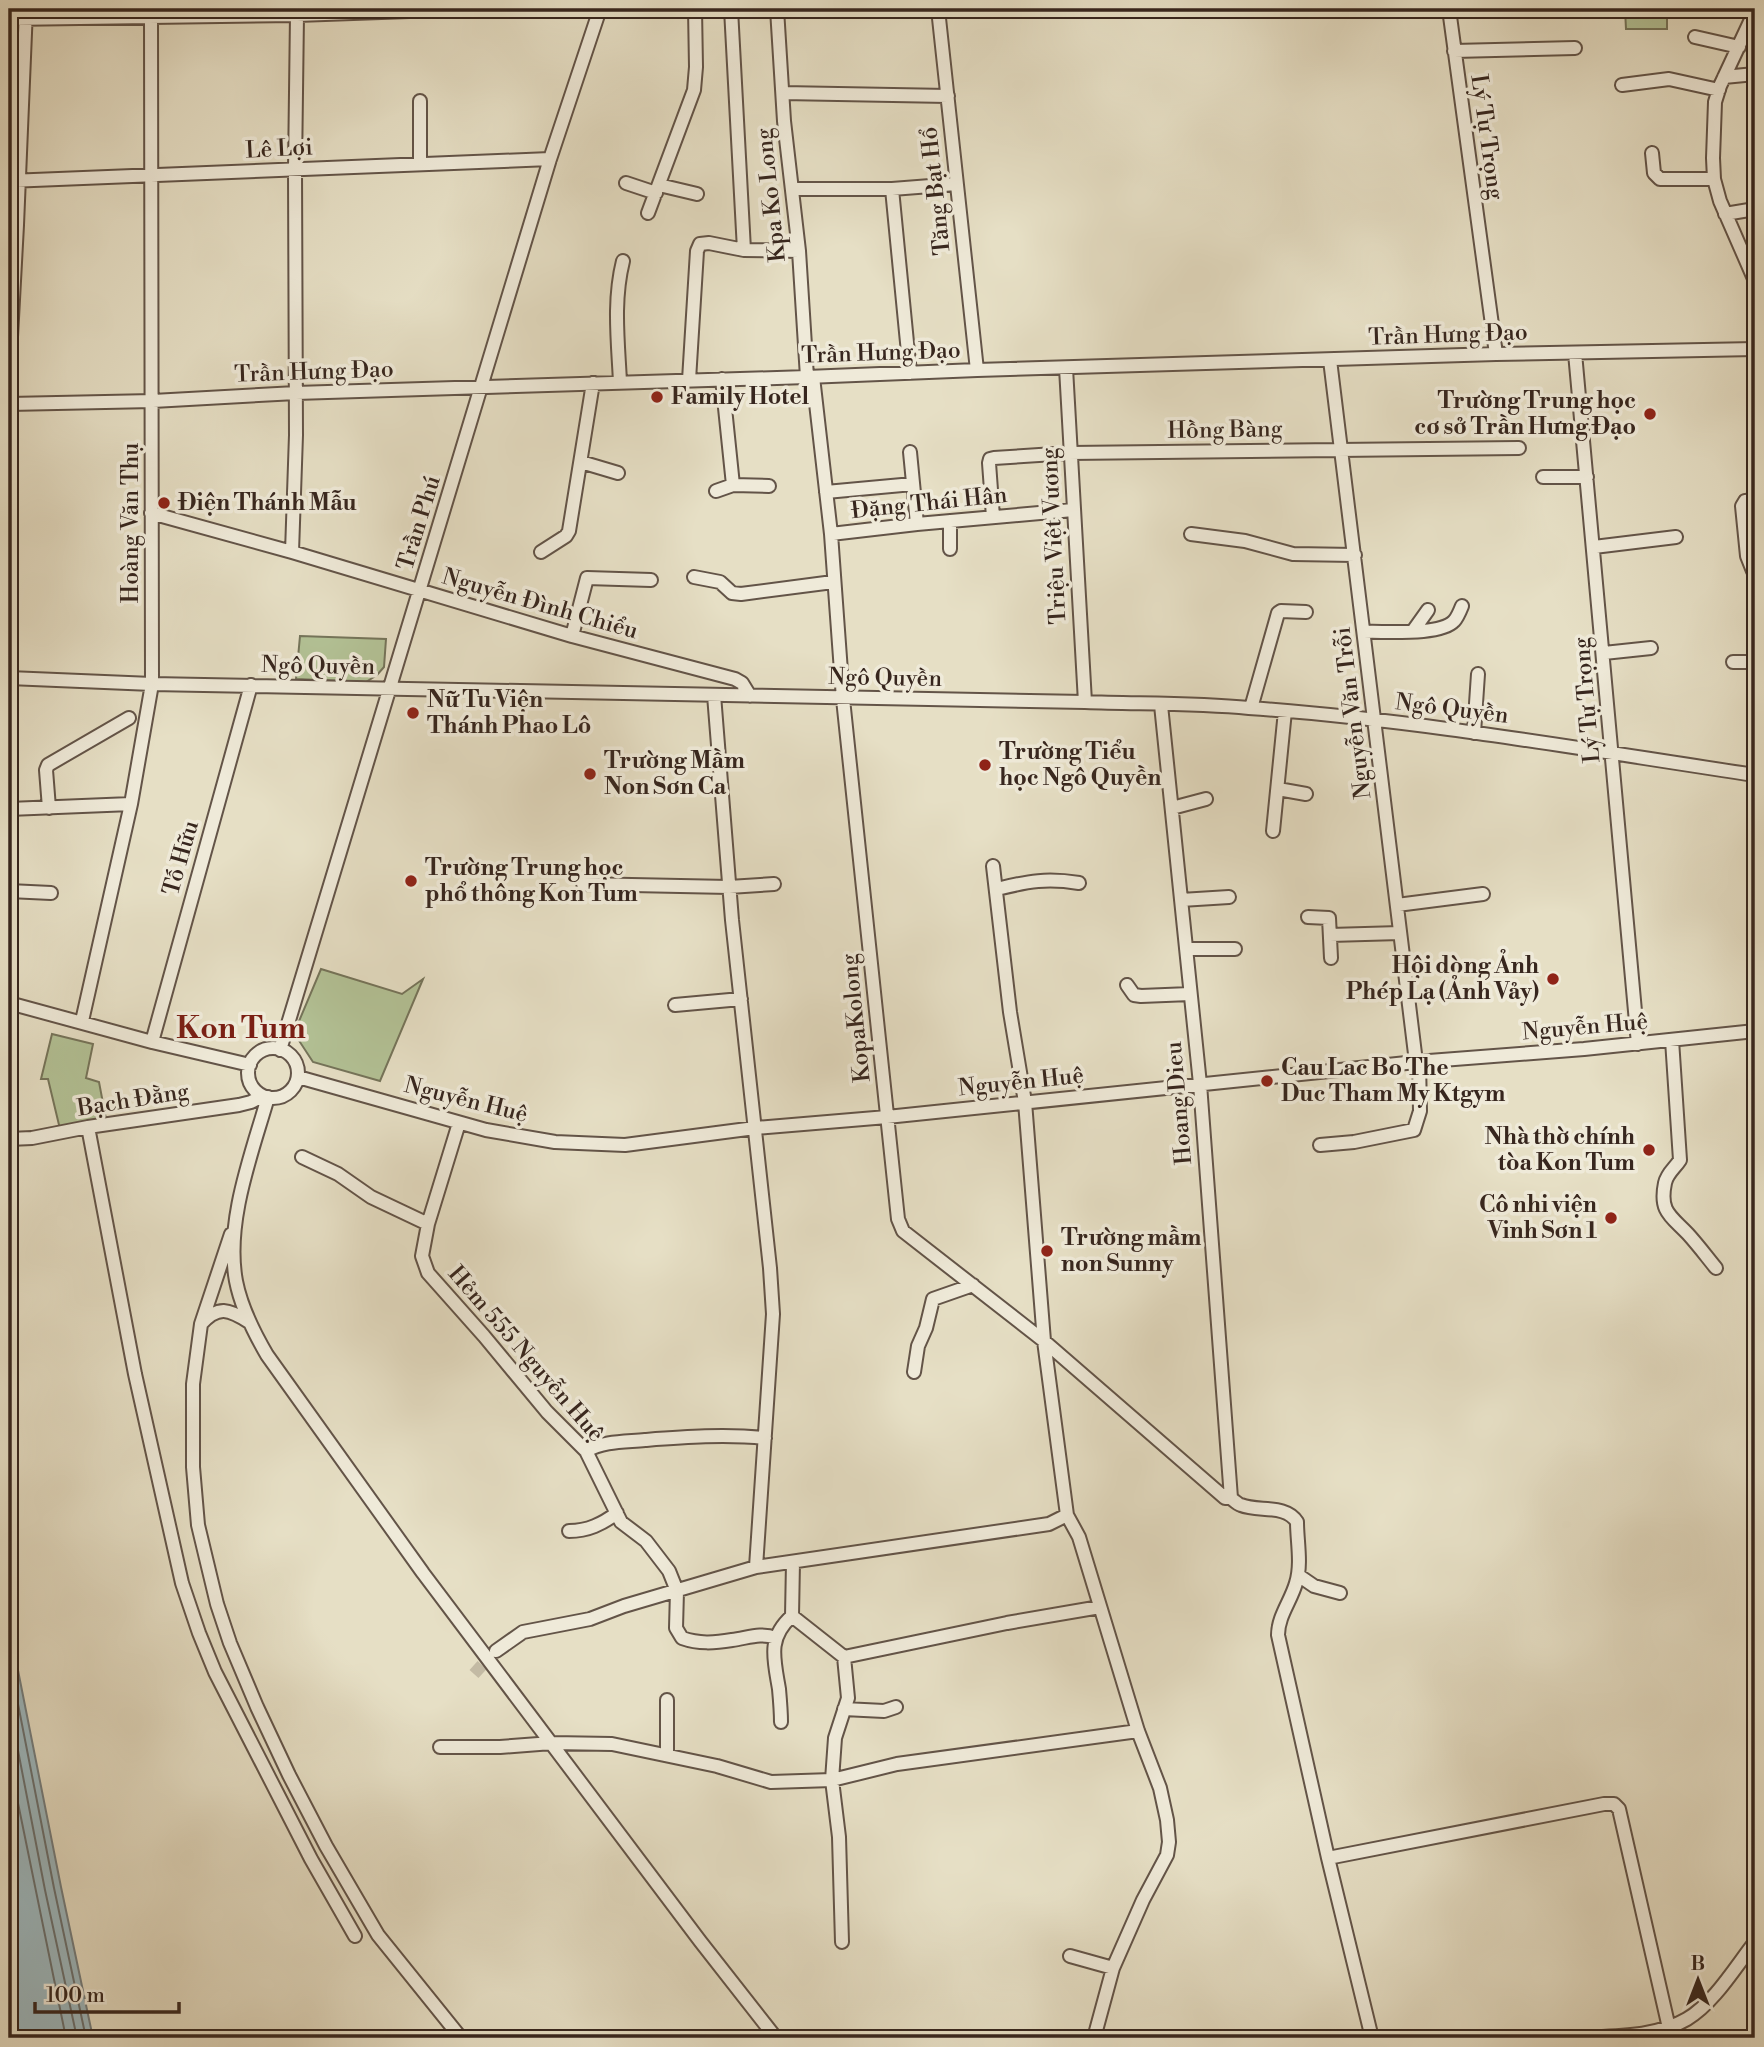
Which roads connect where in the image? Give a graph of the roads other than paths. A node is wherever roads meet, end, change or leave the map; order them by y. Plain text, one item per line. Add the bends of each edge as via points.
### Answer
1 (466, 9) edge
2 (600, 9) edge
3 (695, 9) edge
4 (732, 9) edge
5 (777, 9) edge
6 (938, 9) edge
7 (1449, 9) edge
8 (1755, 11) edge
9 (131, 13) edge
10 (25, 14) edge
11 (297, 15) junction
12 (151, 17) junction
13 (9, 19) edge
14 (1695, 37) dead end
15 (1739, 47) junction
16 (1574, 48) dead end
17 (1454, 51) junction
18 (1755, 74) edge
19 (1724, 77) junction
20 (1622, 85) dead end
21 (1718, 90) junction
22 (783, 93) junction
23 (948, 96) junction
24 (420, 101) dead end
25 (1652, 153) dead end
26 (550, 159) junction
27 (420, 164) junction
28 (295, 169) junction
29 (150, 176) junction
30 (1714, 179) junction
31 (14, 180) edge
32 (626, 183) dead end
33 (956, 184) junction
34 (657, 189) junction
35 (792, 189) junction
36 (891, 189) junction
37 (697, 194) dead end
38 (1755, 209) edge
39 (648, 213) dead end
40 (1725, 214) junction
41 (13, 230) edge
42 (744, 250) junction
43 (799, 251) junction
44 (622, 261) dead end
45 (1755, 281) edge
46 (1755, 349) edge
47 (1575, 353) junction
48 (1496, 354) junction
49 (1330, 360) junction
50 (1066, 368) junction
51 (977, 370) junction
52 (910, 373) junction
53 (9, 374) edge
54 (810, 377) junction
55 (722, 379) junction
56 (689, 380) junction
57 (620, 382) junction
58 (593, 383) junction
59 (482, 386) junction
60 (296, 393) junction
61 (153, 401) junction
62 (9, 404) edge
63 (1519, 448) dead end
64 (1341, 449) junction
65 (910, 452) dead end
66 (1070, 453) junction
67 (581, 462) junction
68 (618, 473) dead end
69 (1543, 477) dead end
70 (1587, 477) junction
71 (914, 484) junction
72 (733, 485) junction
73 (769, 486) dead end
74 (716, 491) dead end
75 (826, 492) junction
76 (1755, 500) edge
77 (1073, 510) junction
78 (152, 513) junction
79 (993, 517) junction
80 (950, 521) junction
81 (917, 524) junction
82 (831, 534) junction
83 (1191, 534) dead end
84 (1676, 537) dead end
85 (1594, 547) junction
86 (950, 550) dead end
87 (292, 552) junction
88 (541, 552) dead end
89 (1354, 555) junction
90 (1753, 571) dead end
91 (694, 577) dead end
92 (651, 580) dead end
93 (834, 582) junction
94 (420, 592) junction
95 (1462, 606) dead end
96 (1428, 610) dead end
97 (1306, 612) dead end
98 (1413, 631) junction
99 (1364, 632) junction
100 (572, 636) junction
101 (1651, 648) dead end
102 (1604, 653) junction
103 (1733, 662) dead end
104 (1755, 662) edge
105 (1478, 674) dead end
106 (9, 678) edge
107 (152, 684) junction
108 (251, 685) junction
109 (391, 688) junction
110 (714, 695) junction
111 (750, 696) junction
112 (843, 699) junction
113 (1085, 702) junction
114 (1161, 705) junction
115 (1251, 708) junction
116 (1285, 711) junction
117 (129, 718) dead end
118 (1375, 721) junction
119 (1474, 733) junction
120 (1613, 754) junction
121 (1755, 775) edge
122 (1278, 789) junction
123 (1306, 794) dead end
124 (1206, 799) dead end
125 (131, 804) junction
126 (50, 807) junction
127 (1172, 808) junction
128 (9, 809) edge
129 (1273, 831) dead end
130 (993, 866) dead end
131 (1079, 883) dead end
132 (583, 884) dead end
133 (774, 884) dead end
134 (729, 887) junction
135 (997, 889) junction
136 (9, 891) edge
137 (51, 893) dead end
138 (1483, 894) dead end
139 (1229, 897) dead end
140 (1181, 900) junction
141 (1397, 905) junction
142 (1308, 917) dead end
143 (1401, 933) junction
144 (1330, 935) junction
145 (1235, 948) dead end
146 (1186, 949) junction
147 (1331, 958) dead end
148 (1127, 985) dead end
149 (1190, 994) junction
150 (741, 999) junction
151 (9, 1003) edge
152 (675, 1005) dead end
153 (82, 1021) junction
154 (1755, 1031) edge
155 (1672, 1040) junction
156 (152, 1042) junction
157 (1639, 1044) junction
158 (280, 1050) junction
159 (1418, 1061) junction
160 (250, 1065) junction
161 (298, 1077) junction
162 (1199, 1084) junction
163 (265, 1096) junction
164 (1026, 1102) junction
165 (887, 1117) junction
166 (458, 1123) junction
167 (88, 1127) junction
168 (755, 1128) junction
169 (9, 1139) edge
170 (1320, 1146) dead end
171 (302, 1157) dead end
172 (236, 1221) junction
173 (428, 1224) junction
174 (1716, 1268) dead end
175 (973, 1285) junction
176 (250, 1323) junction
177 (201, 1324) junction
178 (1044, 1341) junction
179 (914, 1372) dead end
180 (765, 1438) junction
181 (586, 1451) junction
182 (1231, 1498) junction
183 (617, 1513) junction
184 (1067, 1515) junction
185 (569, 1531) dead end
186 (793, 1562) junction
187 (757, 1567) junction
188 (1298, 1575) junction
189 (677, 1591) junction
190 (1340, 1593) dead end
191 (1100, 1607) junction
192 (792, 1616) junction
193 (776, 1639) junction
194 (496, 1651) tunnel mouth
195 (844, 1657) junction
196 (667, 1700) dead end
197 (896, 1707) dead end
198 (844, 1709) junction
199 (781, 1722) dead end
200 (1138, 1731) junction
201 (552, 1743) junction
202 (439, 1747) dead end
203 (667, 1755) junction
204 (832, 1780) junction
205 (1328, 1858) junction
206 (355, 1936) dead end
207 (842, 1942) dead end
208 (1755, 1942) edge
209 (1070, 1956) dead end
210 (1113, 1968) junction
211 (1669, 2028) junction
212 (461, 2038) edge
213 (776, 2038) edge
214 (1094, 2038) edge
215 (1372, 2038) edge
216 (1576, 2038) edge

1 - 11 street
2 - 26 street, Trần Phú
3 - 34 street via 694,90
4 - 42 street
5 - 22 street, Kpa Ko Long
6 - 23 street, Tăng Bạt Hổ
7 - 17 street, Lý Tự Trọng
8 - 15 street
9 - 10 street
9 - 12 street
10 - 13 street
10 - 31 street
11 - 12 street
11 - 28 street
12 - 29 street, Hoàng Văn Thụ
14 - 15 street
15 - 19 street
16 - 17 street
17 - 48 street, Lý Tự Trọng
18 - 19 street
19 - 21 street
20 - 21 street via 1669,79
21 - 30 street via 1713,117
22 - 23 street
22 - 35 street, Kpa Ko Long
23 - 33 street, Tăng Bạt Hổ
24 - 27 street
25 - 30 street via 1654,173 1660,179
26 - 27 street, Lê Lợi
26 - 59 street, Trần Phú
27 - 28 street, Lê Lợi
28 - 29 street, Lê Lợi
28 - 60 street
29 - 31 street, Lê Lợi
29 - 61 street, Hoàng Văn Thụ
30 - 40 street
31 - 41 street
32 - 34 street
33 - 36 street
33 - 51 street, Tăng Bạt Hổ
34 - 37 street
34 - 39 street
35 - 36 street
35 - 43 street, Kpa Ko Long
36 - 52 street
38 - 40 street
40 - 45 street
41 - 53 street
42 - 43 street
42 - 56 street via 709,243 698,247
43 - 54 street, Kpa Ko Long
44 - 57 street via 616,304
46 - 47 street, Trần Hưng Đạo
47 - 48 street, Trần Hưng Đạo
47 - 70 street, Lý Tự Trọng
48 - 49 street, Trần Hưng Đạo
49 - 50 street, Trần Hưng Đạo
49 - 64 street, Nguyễn Văn Trỗi
50 - 51 street, Trần Hưng Đạo
50 - 66 street, Triệu Việt Vương
51 - 52 street, Trần Hưng Đạo
52 - 54 street, Trần Hưng Đạo
54 - 55 street, Trần Hưng Đạo
54 - 75 street, KopaKolong
55 - 56 street, Trần Hưng Đạo
55 - 72 street
56 - 57 street, Trần Hưng Đạo
57 - 58 street, Trần Hưng Đạo
58 - 59 street, Trần Hưng Đạo
58 - 67 street
59 - 60 street, Trần Hưng Đạo
59 - 94 street, Trần Phú
60 - 61 street, Trần Hưng Đạo
60 - 87 street
61 - 62 street, Trần Hưng Đạo
61 - 78 street, Hoàng Văn Thụ
63 - 64 street, Hồng Bàng
64 - 66 street, Hồng Bàng
64 - 89 street, Nguyễn Văn Trỗi
65 - 71 street
66 - 77 street, Triệu Việt Vương
66 - 79 street, Hồng Bàng via 990,459
67 - 68 street
67 - 88 street via 569,531
69 - 70 street
70 - 85 street, Lý Tự Trọng
71 - 75 street
71 - 81 street
72 - 73 street
72 - 74 street
75 - 82 street, KopaKolong
76 - 90 street via 1742,506
77 - 79 street, Đặng Thái Hân
77 - 113 street, Triệu Việt Vương
78 - 87 street, Nguyễn Đình Chiểu
78 - 107 street, Hoàng Văn Thụ
79 - 80 street, Đặng Thái Hân
80 - 81 street, Đặng Thái Hân
80 - 86 street
81 - 82 street, Đặng Thái Hân
82 - 93 street, KopaKolong
83 - 89 street via 1245,541 1293,554
84 - 85 street
85 - 102 street, Lý Tự Trọng
87 - 94 street, Nguyễn Đình Chiểu
89 - 99 street, Nguyễn Văn Trỗi
91 - 93 street via 720,582 732,593 741,594
92 - 100 street via 587,578
93 - 112 street, KopaKolong
94 - 100 street, Nguyễn Đình Chiểu
94 - 109 street, Trần Phú
95 - 98 street via 1453,622 1442,628
96 - 98 street
97 - 115 street via 1278,613
98 - 99 street
99 - 118 street, Nguyễn Văn Trỗi
100 - 111 street, Nguyễn Đình Chiểu via 735,679
101 - 102 street
102 - 120 street, Lý Tự Trọng
103 - 104 street
105 - 119 street
106 - 107 street, Ngô Quyền
107 - 108 street, Ngô Quyền
107 - 125 street, Hoàng Văn Thụ
108 - 109 street, Ngô Quyền
108 - 156 street, Tố Hữu
109 - 110 street, Ngô Quyền
109 - 158 street, Trần Phú
110 - 111 street, Ngô Quyền
110 - 134 street
111 - 112 street, Ngô Quyền
112 - 113 street, Ngô Quyền
112 - 165 street, KopaKolong
113 - 114 street, Ngô Quyền
114 - 115 street, Ngô Quyền
114 - 127 street, Hoang Dieu
115 - 116 street, Ngô Quyền
116 - 118 street, Ngô Quyền
116 - 122 street
117 - 126 street via 48,765
118 - 119 street, Ngô Quyền
118 - 141 street, Nguyễn Văn Trỗi
119 - 120 street, Ngô Quyền
120 - 121 street, Ngô Quyền
120 - 157 street, Lý Tự Trọng
122 - 123 street
122 - 129 street
124 - 127 street
125 - 126 street
125 - 153 street, Hoàng Văn Thụ
126 - 128 street
127 - 140 street, Hoang Dieu
130 - 135 street
131 - 135 street via 1053,879
132 - 134 street
133 - 134 street
134 - 150 street
135 - 164 street via 1010,1012
136 - 137 street
138 - 141 street
139 - 140 street
140 - 146 street, Hoang Dieu
141 - 143 street, Nguyễn Văn Trỗi
142 - 144 street via 1329,918
143 - 144 street
143 - 159 street, Nguyễn Văn Trỗi
144 - 147 street
145 - 146 street
146 - 149 street, Hoang Dieu
148 - 149 street via 1134,995 1141,996
149 - 162 street, Hoang Dieu
150 - 152 street
150 - 168 street
151 - 153 street
153 - 156 street
154 - 155 street, Nguyễn Huệ
155 - 157 street, Nguyễn Huệ
155 - 174 street via 1679,1160 1665,1183 1666,1213
156 - 160 street
157 - 159 street, Nguyễn Huệ
158 - 160 street via 265,1050
158 - 161 street via 292,1056
159 - 162 street, Nguyễn Huệ
159 - 170 street, Nguyễn Văn Trỗi via 1420,1111 1414,1130
160 - 163 street via 249,1082
161 - 163 street via 282,1097
161 - 166 street, Nguyễn Huệ
162 - 164 street, Nguyễn Huệ
162 - 182 street, Hoang Dieu
163 - 167 street, Bạch Đằng via 239,1105
163 - 172 street
164 - 165 street, Nguyễn Huệ
164 - 178 street
165 - 168 street, Nguyễn Huệ
165 - 175 street, KopaKolong via 903,1231
166 - 168 street, Nguyễn Huệ via 555,1142 625,1145
166 - 173 street, Hẻm 555 Nguyễn Huệ
167 - 169 street, Bạch Đằng
167 - 206 street via 135,1374 186,1596 215,1672 310,1859
168 - 180 street via 773,1314
171 - 173 street
172 - 176 street via 235,1274
172 - 177 street
173 - 181 street, Hẻm 555 Nguyễn Huệ via 422,1256 428,1273
175 - 178 street, KopaKolong
175 - 179 street via 933,1299
176 - 177 street via 223,1311 212,1313
176 - 201 street via 369,1498
177 - 212 street via 193,1384 198,1525 230,1643 289,1775 378,1936
178 - 182 street, KopaKolong via 1225,1498
178 - 184 street
180 - 181 street via 679,1437 599,1444
180 - 187 street
181 - 183 street, Hẻm 555 Nguyễn Huệ
182 - 188 street, KopaKolong via 1240,1505 1293,1515
183 - 185 street via 582,1531
183 - 189 street, Hẻm 555 Nguyễn Huệ via 621,1522 646,1541 669,1571
184 - 186 street via 1049,1524
184 - 191 street via 1079,1536
186 - 187 street
186 - 192 street
187 - 189 street
188 - 190 street via 1314,1586
188 - 205 street via 1278,1636
189 - 193 street via 676,1629 682,1638 697,1643 750,1635
189 - 194 street via 590,1619 523,1632
191 - 195 street
191 - 200 street
192 - 193 street
192 - 195 street
193 - 199 street
195 - 198 street via 848,1698
196 - 203 street
197 - 198 street via 884,1711
198 - 204 street via 835,1738
200 - 204 street via 897,1764
200 - 210 street via 1160,1788 1168,1849
201 - 202 street
201 - 203 street via 612,1744
201 - 213 street
203 - 204 street via 771,1782
204 - 207 street
205 - 211 street via 1614,1804 1619,1809
205 - 215 street
208 - 211 street via 1699,2009
209 - 210 street
210 - 214 street
211 - 216 street

